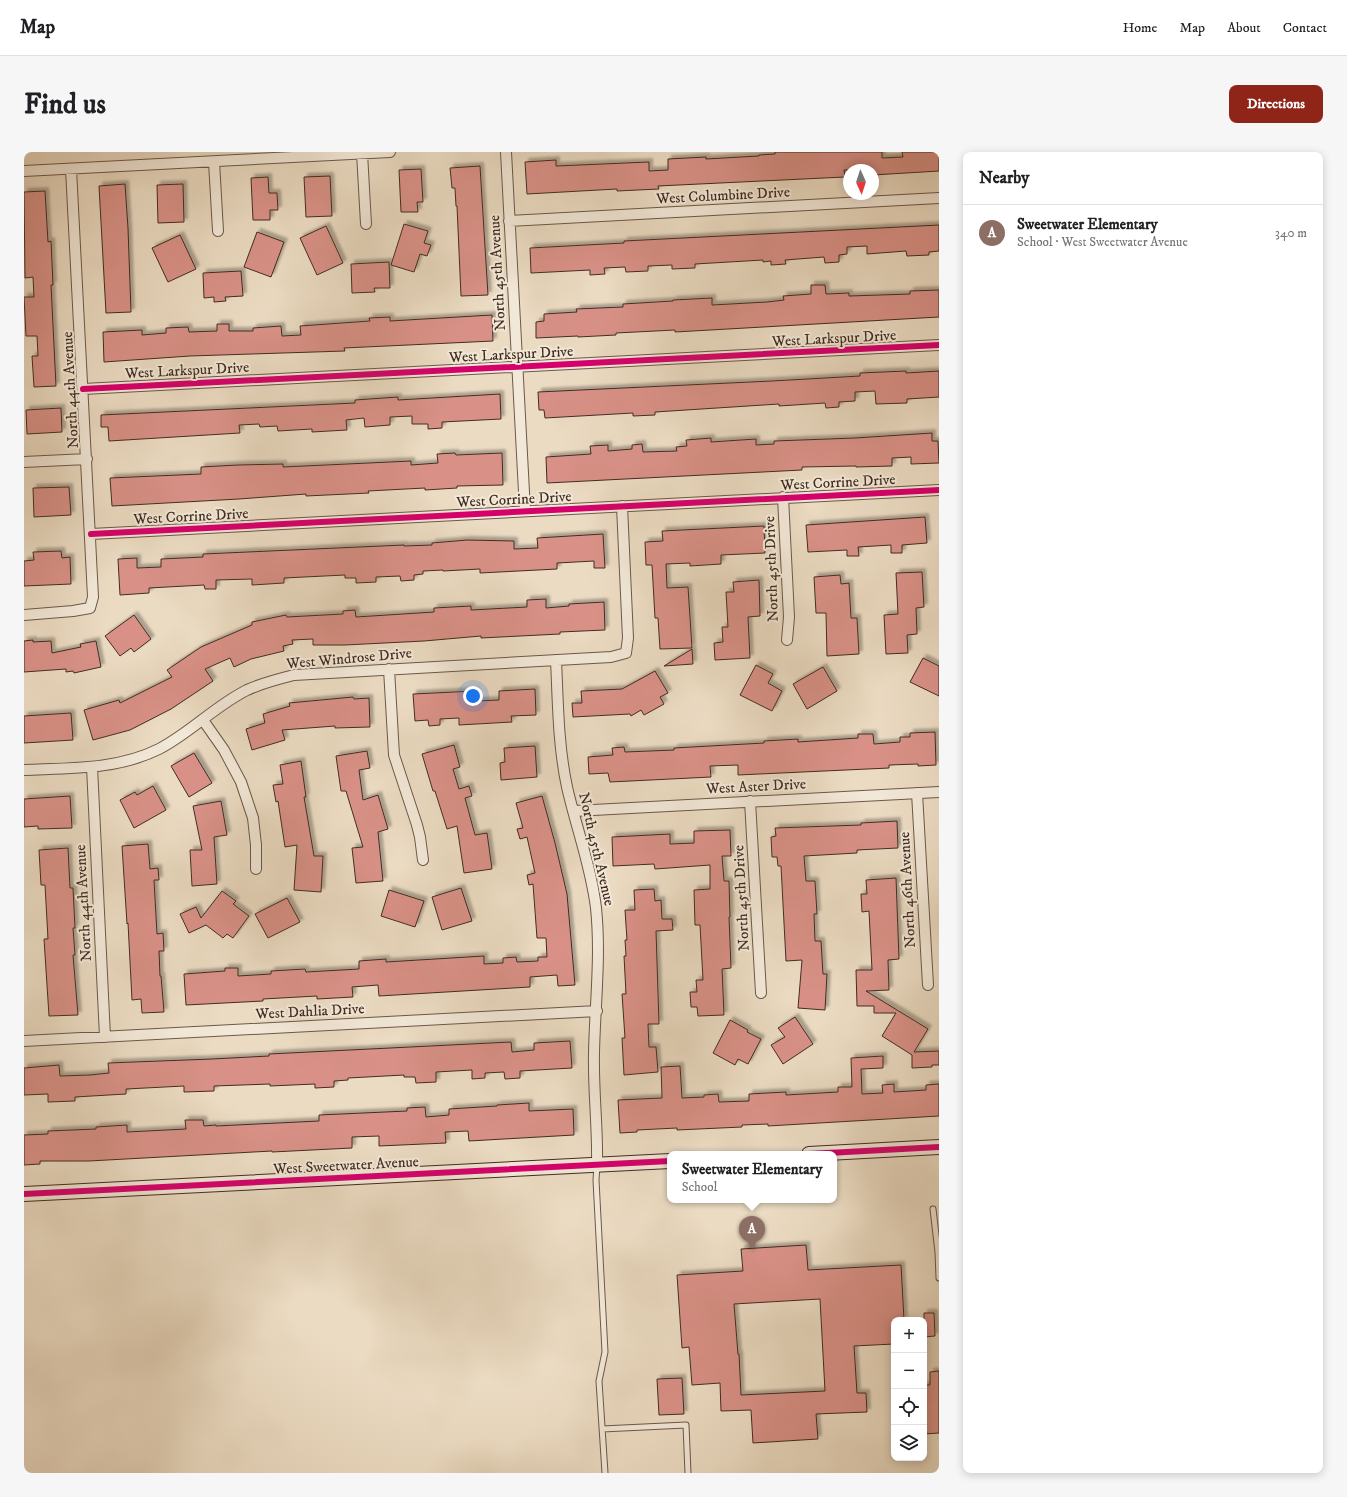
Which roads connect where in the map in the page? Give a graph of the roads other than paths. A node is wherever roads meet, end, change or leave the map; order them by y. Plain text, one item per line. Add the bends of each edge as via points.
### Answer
1 (390, 152) edge
2 (506, 152) edge
3 (362, 154) junction
4 (214, 162) junction
5 (71, 169) junction
6 (24, 171) edge
7 (939, 198) edge
8 (509, 221) junction
9 (366, 224) dead end
10 (218, 231) dead end
11 (939, 345) edge
12 (517, 366) junction
13 (84, 389) junction
14 (87, 459) junction
15 (24, 462) edge
16 (939, 490) edge
17 (783, 498) junction
18 (622, 506) junction
19 (525, 511) junction
20 (91, 534) junction
21 (24, 615) edge
22 (788, 640) dead end
23 (556, 660) junction
24 (388, 669) junction
25 (203, 720) junction
26 (92, 767) junction
27 (24, 770) edge
28 (939, 792) edge
29 (917, 793) junction
30 (750, 801) junction
31 (574, 811) junction
32 (423, 860) dead end
33 (256, 869) dead end
34 (928, 985) dead end
35 (761, 993) dead end
36 (597, 1010) junction
37 (105, 1037) junction
38 (24, 1041) edge
39 (939, 1147) edge
40 (837, 1153) edge
41 (667, 1161) edge
42 (597, 1165) junction
43 (24, 1194) edge
44 (933, 1209) dead end
45 (939, 1278) edge
46 (602, 1429) junction
47 (605, 1473) edge
48 (688, 1473) edge

1 - 3 street
2 - 8 street, North 45th Avenue
3 - 4 street
3 - 9 street
4 - 5 street
4 - 10 street
5 - 6 street
5 - 13 street, North 44th Avenue
7 - 8 street, West Columbine Drive
8 - 12 street, North 45th Avenue
11 - 12 street, West Larkspur Drive
12 - 13 street, West Larkspur Drive
12 - 19 street, North 45th Avenue
13 - 14 street, North 44th Avenue
14 - 15 street
14 - 20 street, North 44th Avenue
16 - 17 street, West Corrine Drive
17 - 18 street, West Corrine Drive
17 - 22 street, North 45th Drive
18 - 19 street, West Corrine Drive
18 - 23 street, West Windrose Drive via 628,638 626,654
19 - 20 street, West Corrine Drive
20 - 21 street, North 44th Avenue via 93,597 90,608
23 - 24 street, West Windrose Drive
23 - 31 street, North 45th Avenue via 560,744
24 - 25 street, West Windrose Drive via 286,677 247,691
24 - 32 street via 394,755 419,831
25 - 26 street, West Windrose Drive via 158,749 119,763
25 - 33 street via 224,750 241,782 253,818
26 - 27 street, West Windrose Drive
26 - 37 street, North 44th Avenue
28 - 29 street, West Aster Drive
29 - 30 street, West Aster Drive
29 - 34 street, North 46th Avenue
30 - 31 street, West Aster Drive
30 - 35 street, North 45th Drive
31 - 36 street, North 45th Avenue via 596,906 599,942
36 - 37 street, West Dahlia Drive
36 - 42 street, North 45th Avenue via 594,1059
37 - 38 street, West Dahlia Drive
39 - 40 street
41 - 42 street, West Sweetwater Avenue
42 - 43 street, West Sweetwater Avenue
42 - 46 lane via 605,1352 599,1381
44 - 45 lane
46 - 47 lane
46 - 48 lane via 686,1425

